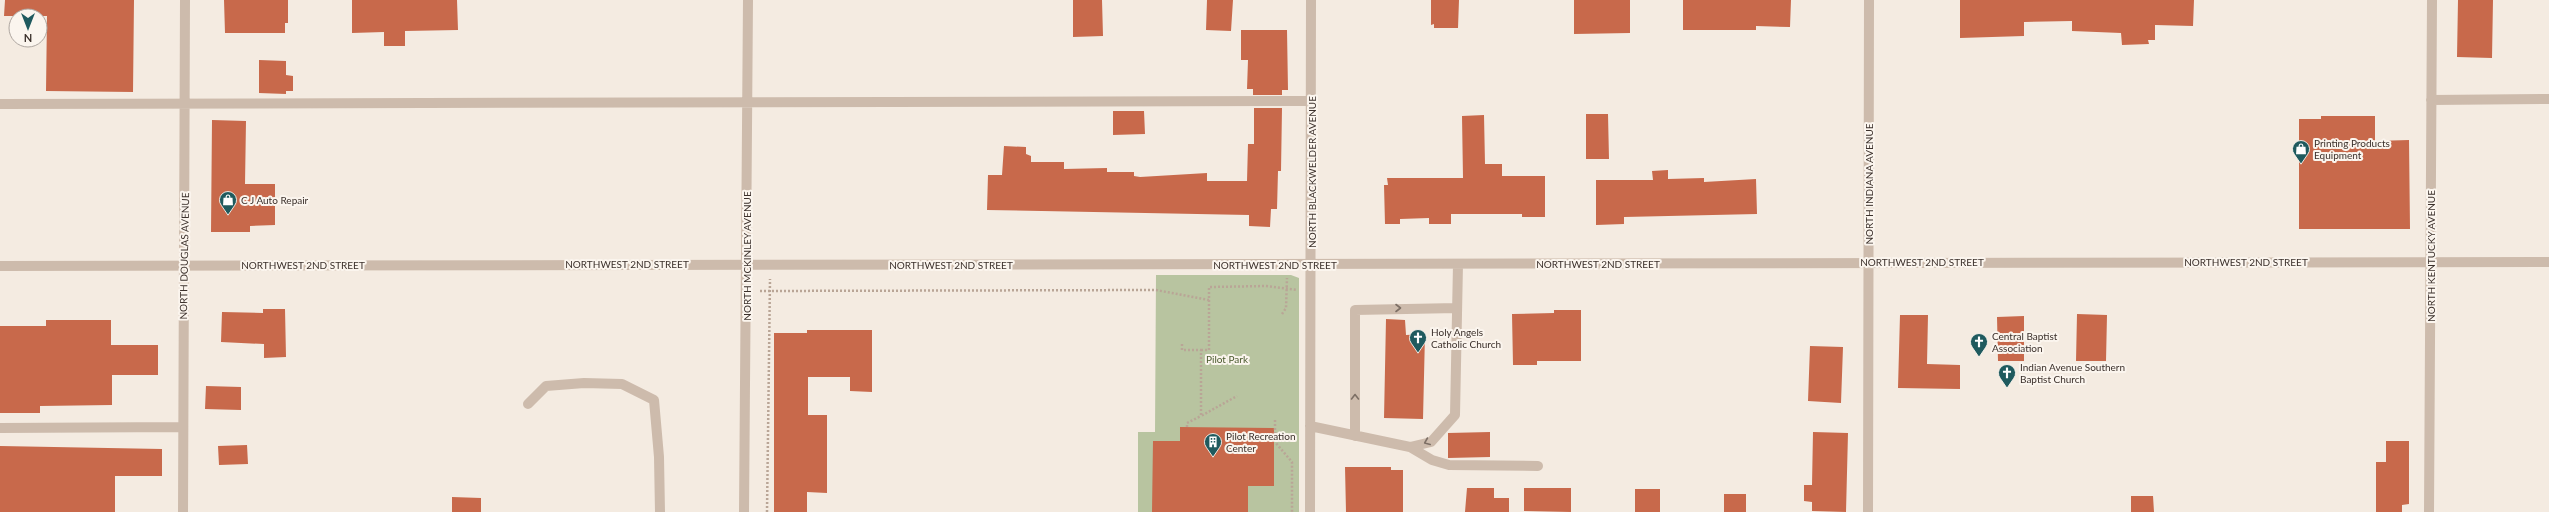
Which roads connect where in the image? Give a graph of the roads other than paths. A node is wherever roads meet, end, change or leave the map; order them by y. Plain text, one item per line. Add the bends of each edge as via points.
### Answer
1 (185, 0) edge
2 (748, 0) edge
3 (1311, 0) edge
4 (1869, 0) edge
5 (2432, 0) edge
6 (2549, 99) edge
7 (2431, 100) junction
8 (1312, 101) junction
9 (748, 103) junction
10 (0, 104) edge
11 (185, 104) junction
12 (1869, 262) junction
13 (2431, 262) junction
14 (2549, 262) edge
15 (747, 264) junction
16 (1458, 264) junction
17 (184, 265) junction
18 (1312, 265) junction
19 (0, 266) edge
20 (1457, 308) junction
21 (528, 404) dead end
22 (1310, 426) junction
23 (182, 427) junction
24 (0, 428) edge
25 (1355, 436) junction
26 (1410, 447) junction
27 (1538, 466) dead end
28 (183, 512) edge
29 (660, 512) edge
30 (744, 512) edge
31 (1310, 512) edge
32 (1868, 512) edge
33 (2429, 512) edge

1 - 11 street, NORTH DOUGLAS AVENUE
2 - 9 street, NORTH MCKINLEY AVENUE
3 - 8 street, NORTH BLACKWELDER AVENUE
4 - 12 street, NORTH INDIANA AVENUE
5 - 7 street, NORTH KENTUCKY AVENUE
6 - 7 street
7 - 13 street, NORTH KENTUCKY AVENUE
8 - 9 street
8 - 18 street, NORTH BLACKWELDER AVENUE
9 - 11 street
9 - 15 street, NORTH MCKINLEY AVENUE
10 - 11 street
11 - 17 street, NORTH DOUGLAS AVENUE
12 - 13 street, NORTHWEST 2ND STREET
12 - 16 street, NORTHWEST 2ND STREET
12 - 32 street, NORTH INDIANA AVENUE
13 - 14 street, NORTHWEST 2ND STREET
13 - 33 street, NORTH KENTUCKY AVENUE
15 - 17 street, NORTHWEST 2ND STREET
15 - 18 street, NORTHWEST 2ND STREET
15 - 30 street, NORTH MCKINLEY AVENUE
16 - 18 street, NORTHWEST 2ND STREET
16 - 20 street
17 - 19 street, NORTHWEST 2ND STREET
17 - 23 street, NORTH DOUGLAS AVENUE
18 - 22 street, NORTH BLACKWELDER AVENUE
25 -> 20 street via 1355,310
20 -> 26 street via 1455,415 1431,442
21 - 29 street via 546,386 584,383 622,384 654,400
22 - 25 street
22 - 31 street, NORTH BLACKWELDER AVENUE
23 - 24 street
23 - 28 street, NORTH DOUGLAS AVENUE
25 - 26 street
26 - 27 street via 1432,460 1450,465

